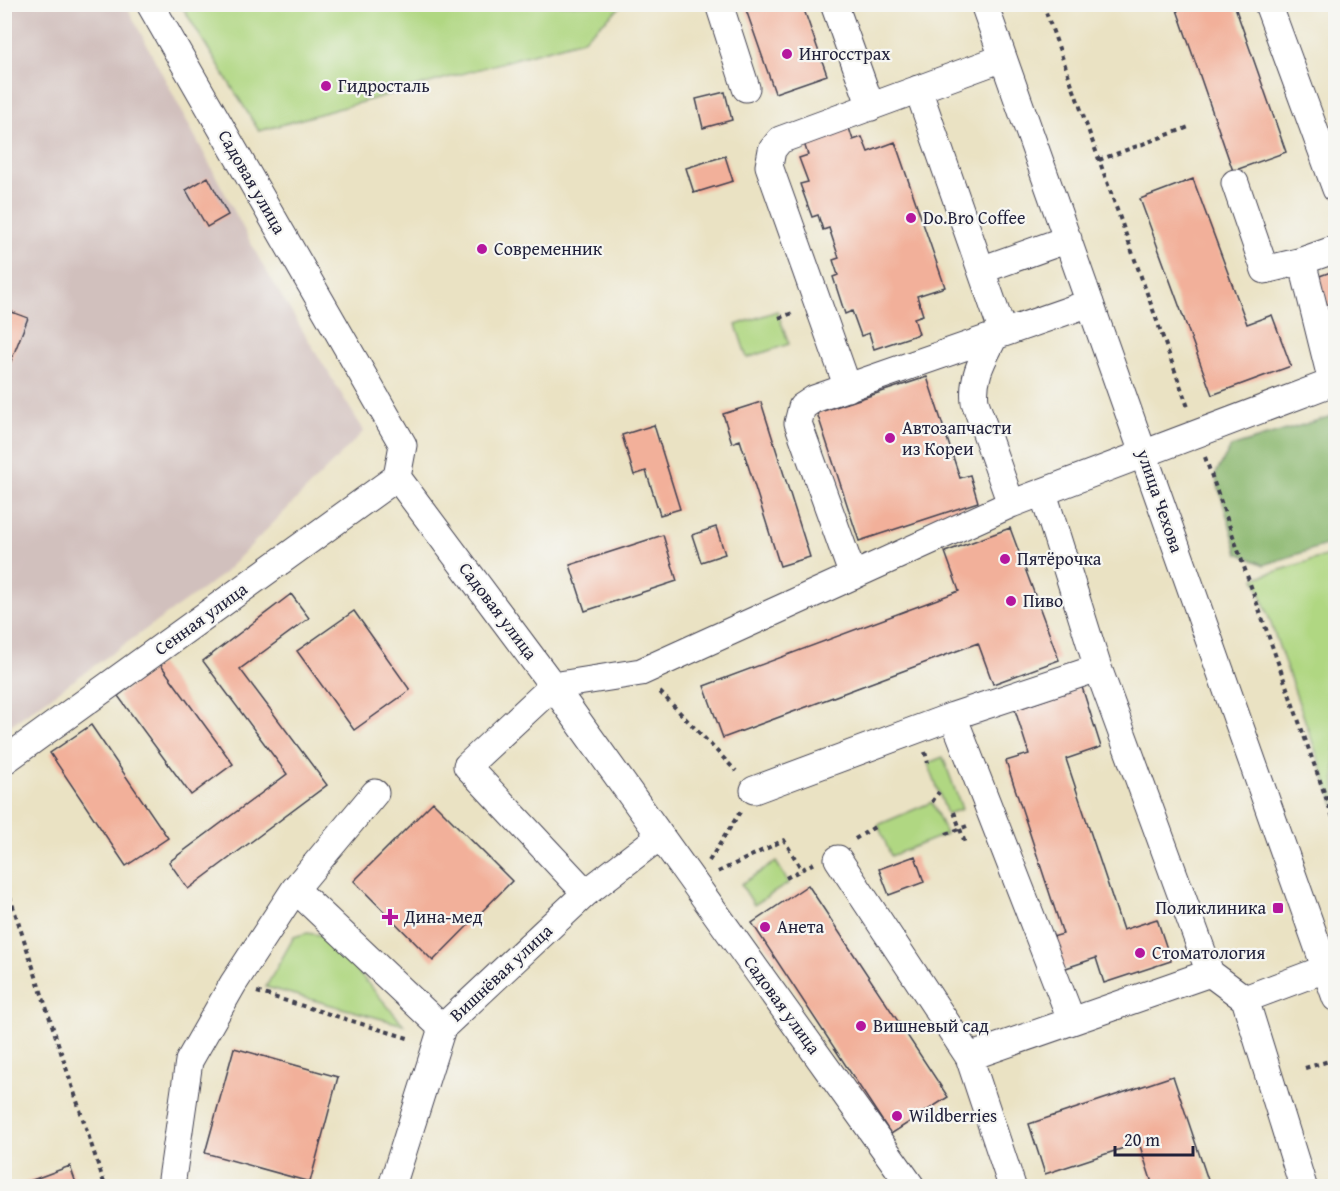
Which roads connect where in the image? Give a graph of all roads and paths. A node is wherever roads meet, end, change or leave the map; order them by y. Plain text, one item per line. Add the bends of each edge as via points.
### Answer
1 (150, 4) edge
2 (719, 4) edge
3 (834, 4) edge
4 (984, 4) edge
5 (1268, 4) edge
6 (1003, 58) junction
7 (746, 88) dead end
8 (918, 89) junction
9 (871, 106) junction
10 (1189, 128) dead end
11 (1099, 160) dead end
12 (1235, 183) dead end
13 (1335, 189) edge
14 (1068, 238) junction
15 (1335, 249) edge
16 (1302, 261) junction
17 (981, 270) junction
18 (1090, 303) junction
19 (998, 335) junction
20 (1334, 382) edge
21 (848, 387) junction
22 (1144, 455) junction
23 (397, 477) junction
24 (1043, 493) junction
25 (1011, 504) junction
26 (853, 576) junction
27 (1098, 668) junction
28 (641, 672) junction
29 (553, 686) junction
30 (953, 717) junction
31 (4, 761) edge
32 (754, 790) junction
33 (939, 792) dead end
34 (375, 793) dead end
35 (932, 802) dead end
36 (954, 812) dead end
37 (660, 836) junction
38 (965, 843) dead end
39 (828, 860) joint
40 (802, 870) junction
41 (786, 878) dead end
42 (4, 879) edge
43 (695, 884) junction
44 (295, 889) junction
45 (586, 893) junction
46 (1325, 969) junction
47 (1210, 973) junction
48 (233, 984) junction
49 (1335, 998) edge
50 (1245, 999) junction
51 (1071, 1019) junction
52 (438, 1037) junction
53 (969, 1057) junction
54 (1335, 1059) edge
55 (1305, 1068) dead end
56 (105, 1186) edge
57 (171, 1186) edge
58 (392, 1186) edge
59 (911, 1186) edge
60 (1012, 1186) edge
61 (1303, 1186) edge

1 - 23 street, Садовая улица via 403,445
2 - 7 street
3 - 9 street
4 - 6 street, улица Чехова
5 - 13 street
6 - 8 street
6 - 14 street, улица Чехова
8 - 9 street
8 - 17 street
9 - 21 street via 780,140 772,150 769,166
10 - 11 path
12 - 16 street via 1264,270
14 - 17 street
14 - 18 street, улица Чехова
15 - 16 street
16 - 20 street
17 - 19 street
18 - 19 street
18 - 22 street, улица Чехова
19 - 21 street
19 - 25 street via 976,372 973,387
20 - 22 street
21 - 26 street via 802,407 798,423
22 - 24 street
22 - 46 street, улица Чехова
23 - 29 street, Садовая улица
23 - 31 street, Сенная улица
24 - 25 street
24 - 27 street
25 - 26 street
26 - 28 street
27 - 30 street
27 - 47 street
28 - 29 street
28 - 32 path
29 - 37 street, Садовая улица
29 - 45 street via 467,766
30 - 32 street
30 - 51 street
32 - 43 path
33 - 35 path
34 - 44 street
36 - 38 path
37 - 43 street, Садовая улица
37 - 45 street, Вишнёвая улица
39 - 40 path
39 - 53 street
40 - 41 path
40 - 43 path via 784,840
42 - 56 path
43 - 59 street, Садовая улица
44 - 48 street
44 - 52 street
45 - 52 street, Вишнёвая улица
46 - 49 street, улица Чехова
46 - 50 street
47 - 50 street
47 - 51 street
48 - 52 path
48 - 57 street via 189,1061
50 - 61 street
51 - 53 street
52 - 58 street
53 - 60 street
54 - 55 path

